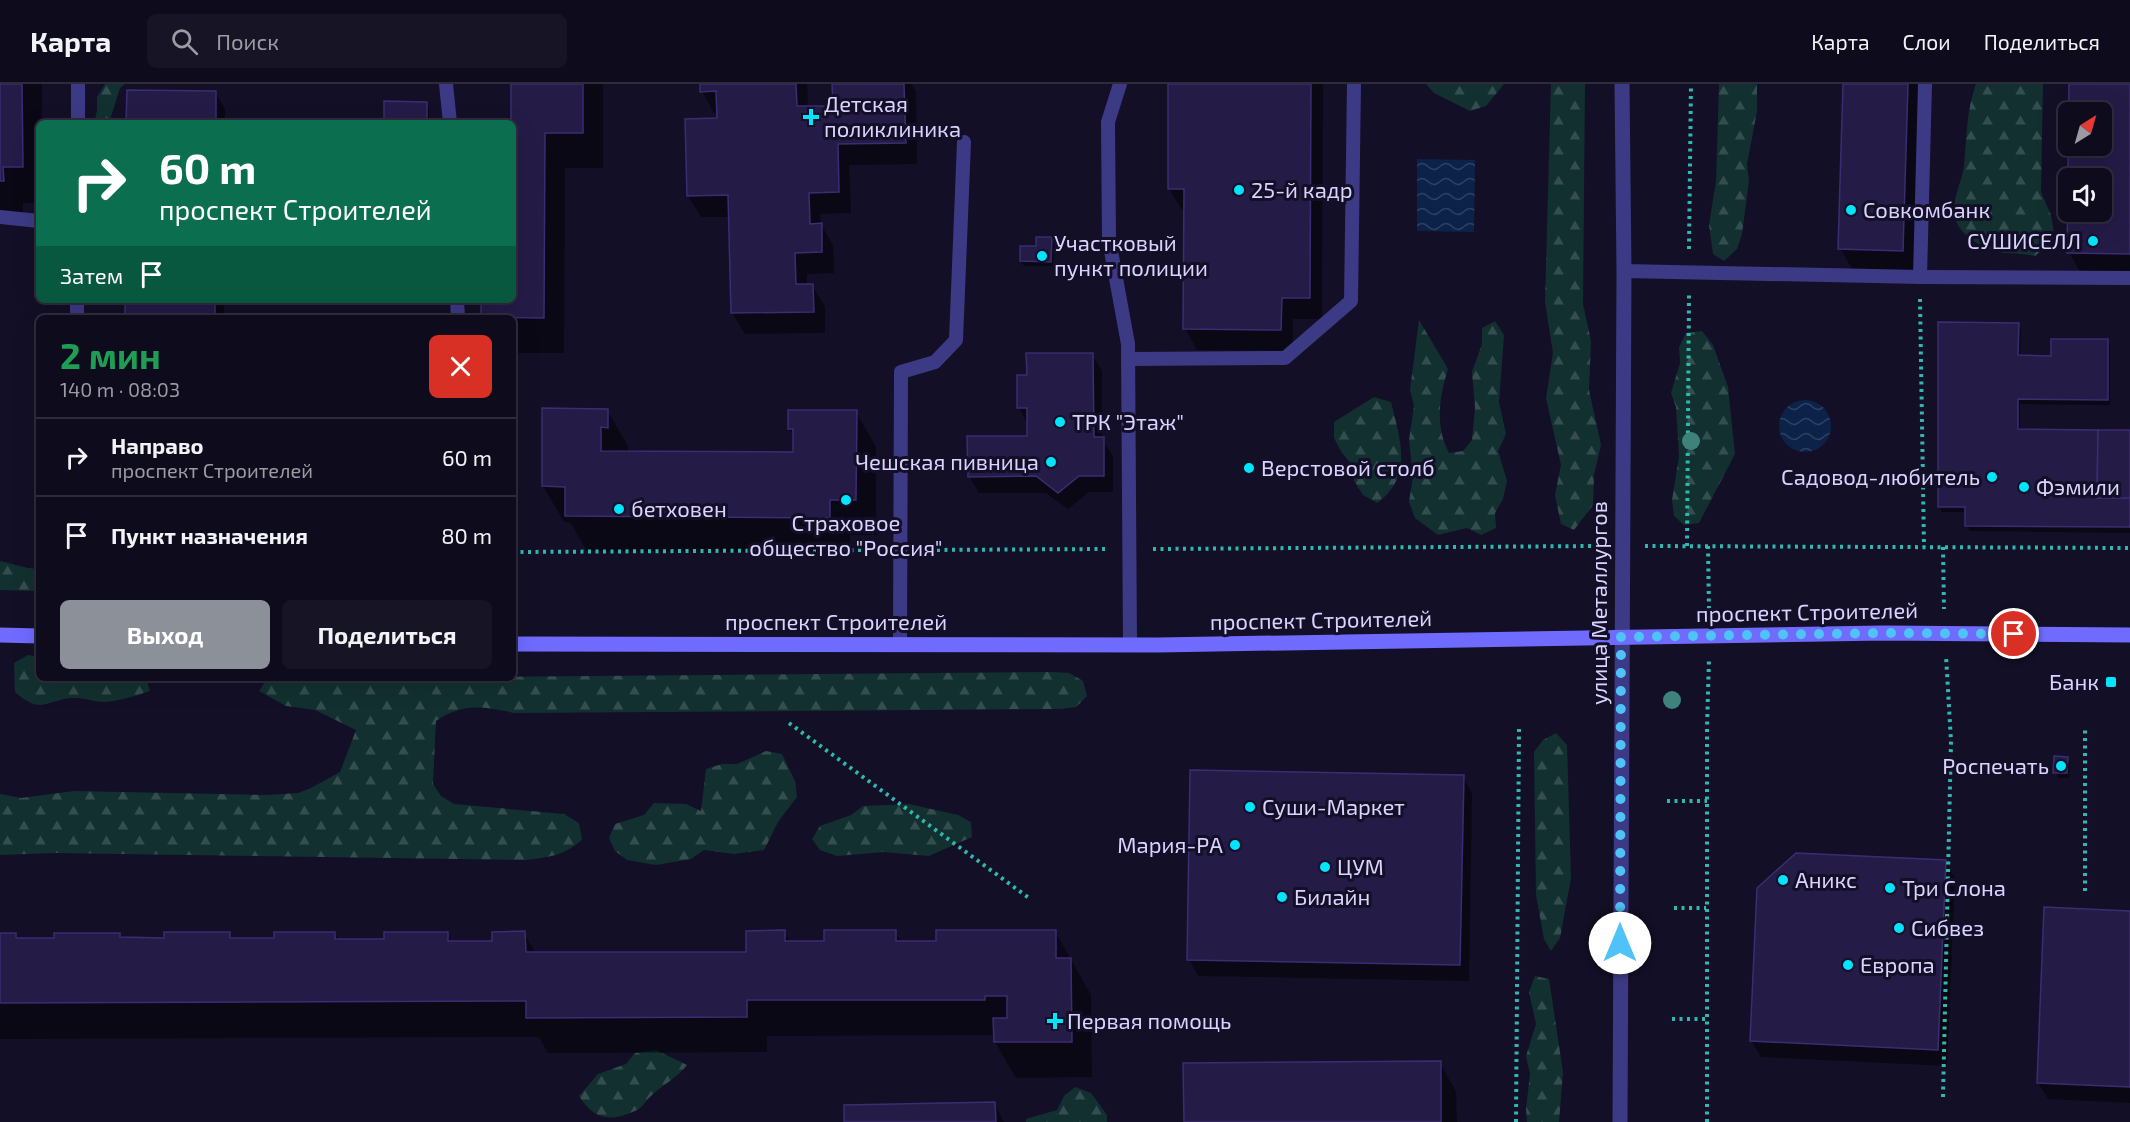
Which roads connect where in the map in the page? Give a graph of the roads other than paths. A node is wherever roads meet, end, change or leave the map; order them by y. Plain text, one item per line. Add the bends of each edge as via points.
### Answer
1 (78, 84) edge
2 (446, 84) edge
3 (1120, 84) edge
4 (1354, 84) edge
5 (1622, 84) edge
6 (1925, 84) edge
7 (78, 120) edge
8 (450, 120) edge
9 (964, 142) dead end
10 (0, 217) edge
11 (36, 221) edge
12 (1624, 271) junction
13 (1920, 277) junction
14 (2130, 278) edge
15 (1128, 359) junction
16 (0, 635) edge
17 (2130, 635) edge
18 (36, 636) edge
19 (1621, 637) junction
20 (516, 644) edge
21 (900, 644) junction
22 (1130, 645) junction
23 (1620, 1122) edge

1 - 7 lane
2 - 8 lane
3 - 15 lane via 1108,122 1109,240
4 - 15 lane via 1351,301 1285,358
5 - 12 street, улица Металлургов
6 - 13 lane
9 - 21 lane via 956,340 936,362 901,372
10 - 11 lane
12 - 13 lane
12 - 19 street, улица Металлургов
13 - 14 lane
15 - 22 lane
16 - 18 street
17 - 19 street, проспект Строителей
19 - 22 street, проспект Строителей
19 - 23 street, улица Металлургов
20 - 21 street, проспект Строителей
21 - 22 street, проспект Строителей

